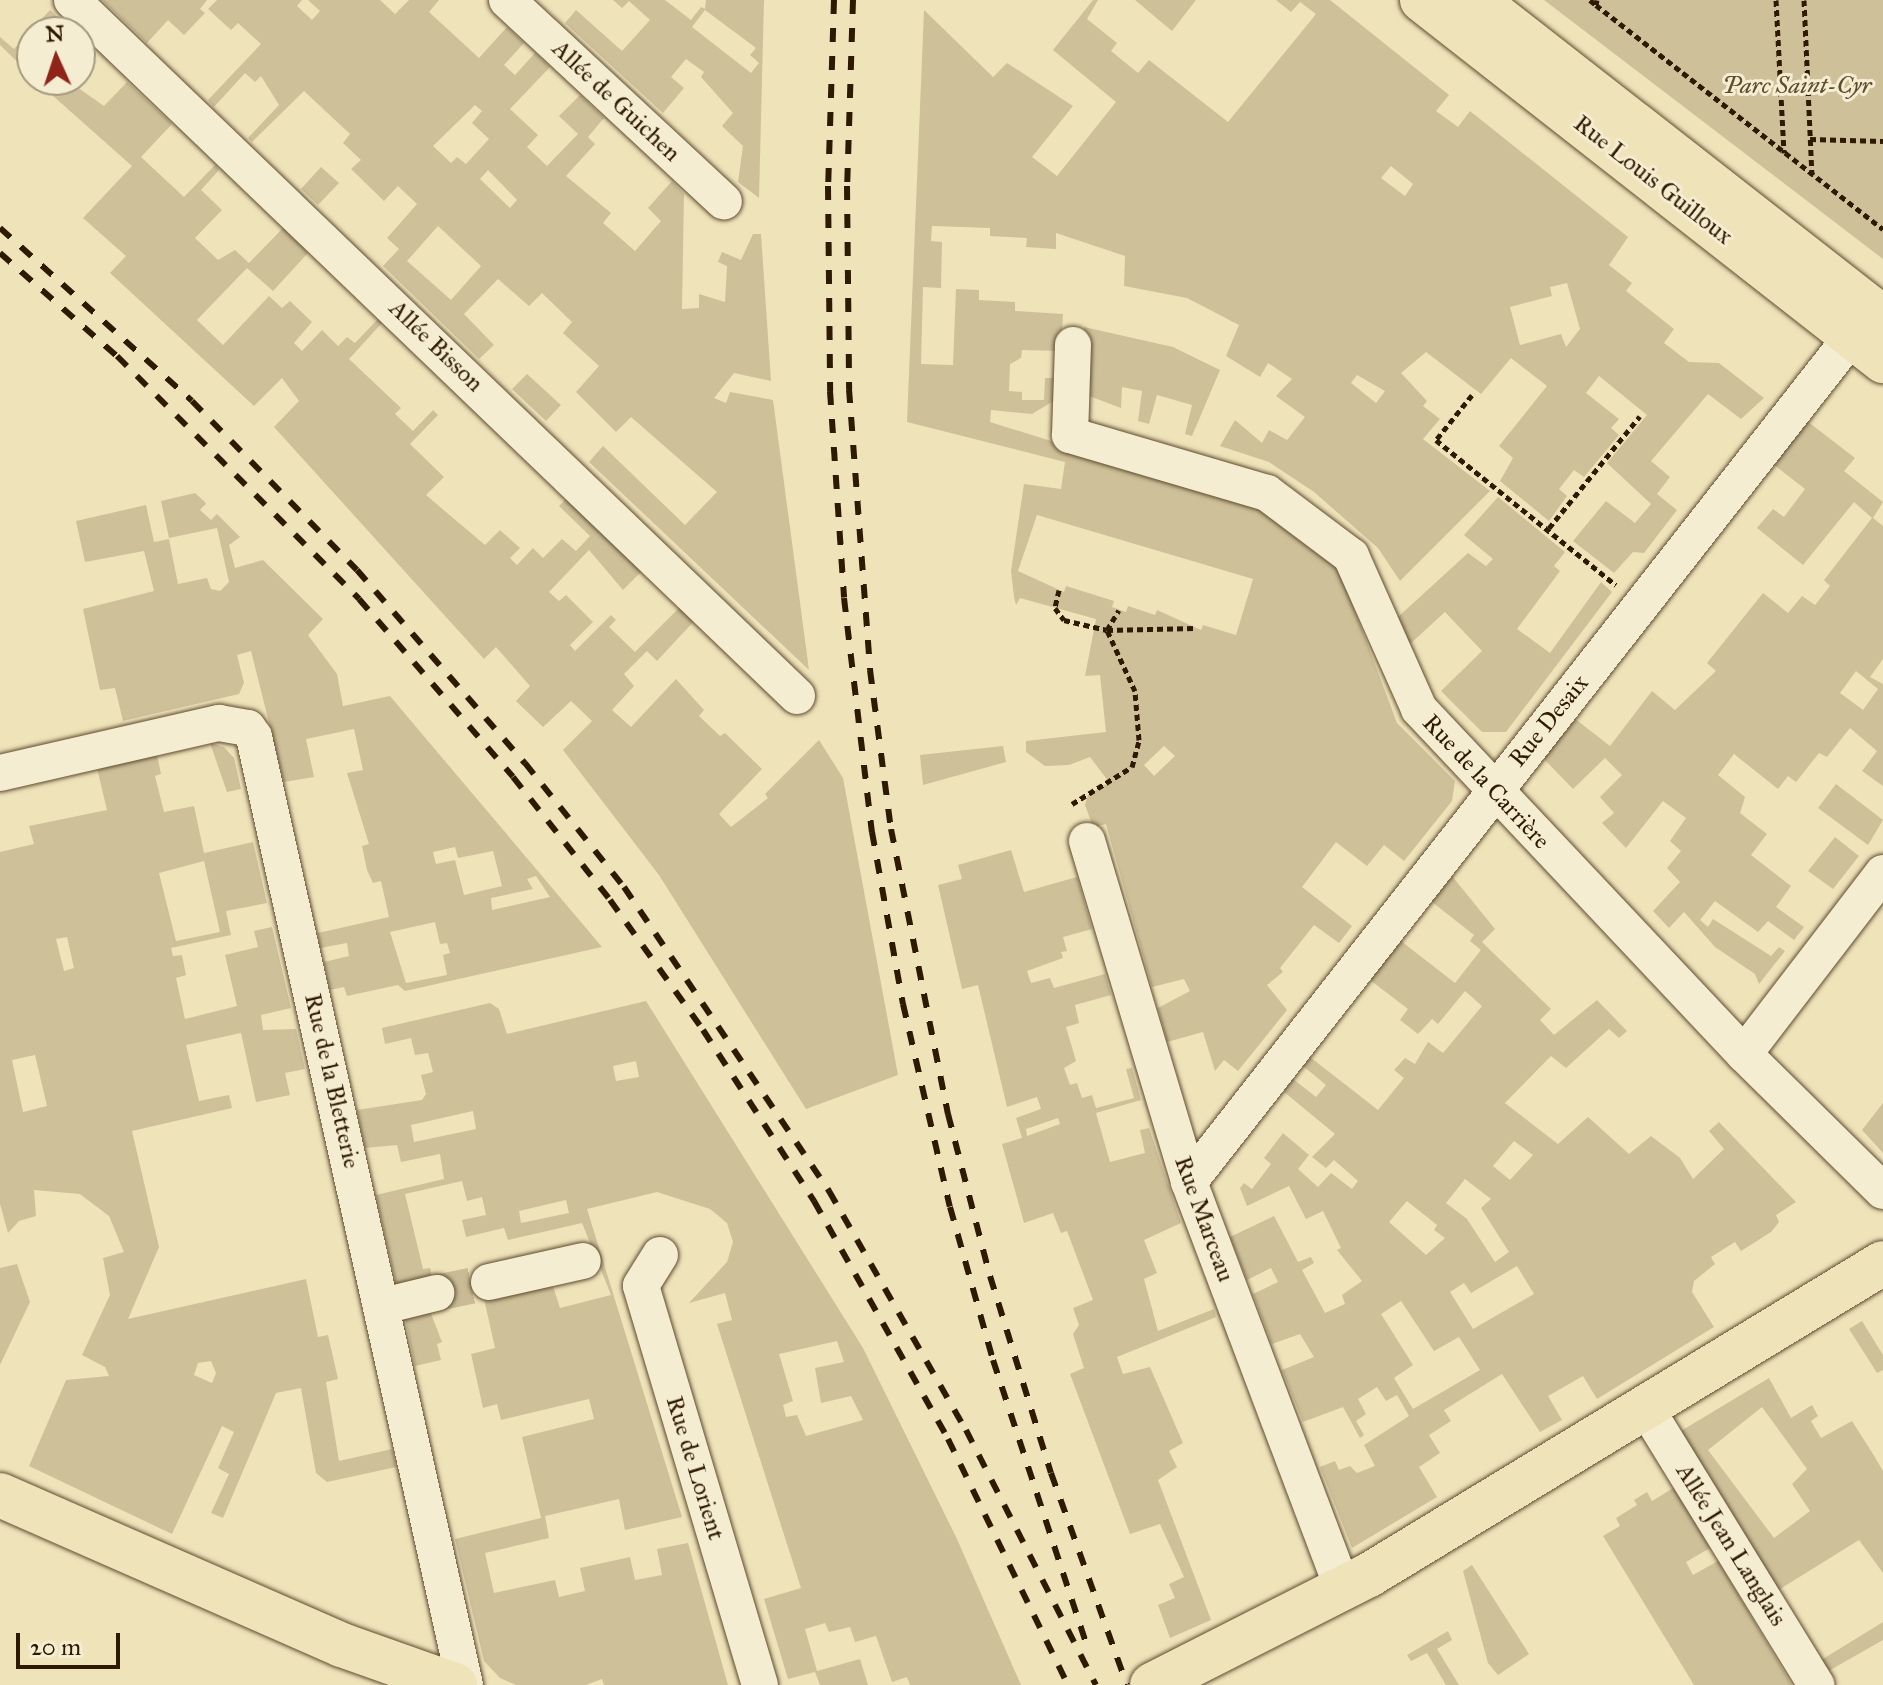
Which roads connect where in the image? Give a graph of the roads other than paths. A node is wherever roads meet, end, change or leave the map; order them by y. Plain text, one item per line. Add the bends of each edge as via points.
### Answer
1 (72, 0) edge
2 (507, 0) edge
3 (1422, 0) edge
4 (1476, 0) edge
5 (724, 202) dead end
6 (1873, 338) edge
7 (1073, 345) dead end
8 (797, 696) dead end
9 (0, 773) edge
10 (1493, 791) junction
11 (1087, 841) dead end
12 (1883, 873) edge
13 (1744, 1054) junction
14 (1189, 1182) junction
15 (1883, 1191) edge
16 (660, 1255) dead end
17 (583, 1261) dead end
18 (1883, 1263) edge
19 (489, 1282) tunnel mouth
20 (436, 1293) tunnel mouth
21 (383, 1306) junction
22 (1644, 1405) junction
23 (0, 1495) edge
24 (1343, 1590) junction
25 (342, 1645) junction
26 (402, 1685) edge
27 (455, 1685) edge
28 (465, 1685) edge
29 (760, 1685) edge
30 (1152, 1685) edge
31 (1816, 1685) edge

1 - 8 street, Allée Bisson
2 - 5 street, Allée de Guichen
3 - 6 main road, Rue Louis Guilloux
4 - 6 main road, Rue Louis Guilloux
6 - 10 street, Rue Desaix via 1642,605
7 - 10 street, Rue de la Carrière via 1070,435 1267,493 1351,556 1419,709
9 - 21 street, Rue de la Bletterie via 219,723 248,728 257,746
10 - 13 street, Rue de la Carrière
10 - 14 street, Rue Desaix
11 - 14 street, Rue Marceau
12 - 13 street
13 - 15 street, Rue de la Carrière
14 - 24 street, Rue Marceau
16 - 29 street, Rue de Lorient via 641,1286
17 - 19 street
18 - 22 main road
20 - 21 street
21 - 28 street, Rue de la Bletterie
22 - 24 main road
22 - 31 street, Allée Jean Langlais
23 - 25 main road
24 - 30 main road
25 - 26 main road
25 - 27 main road

